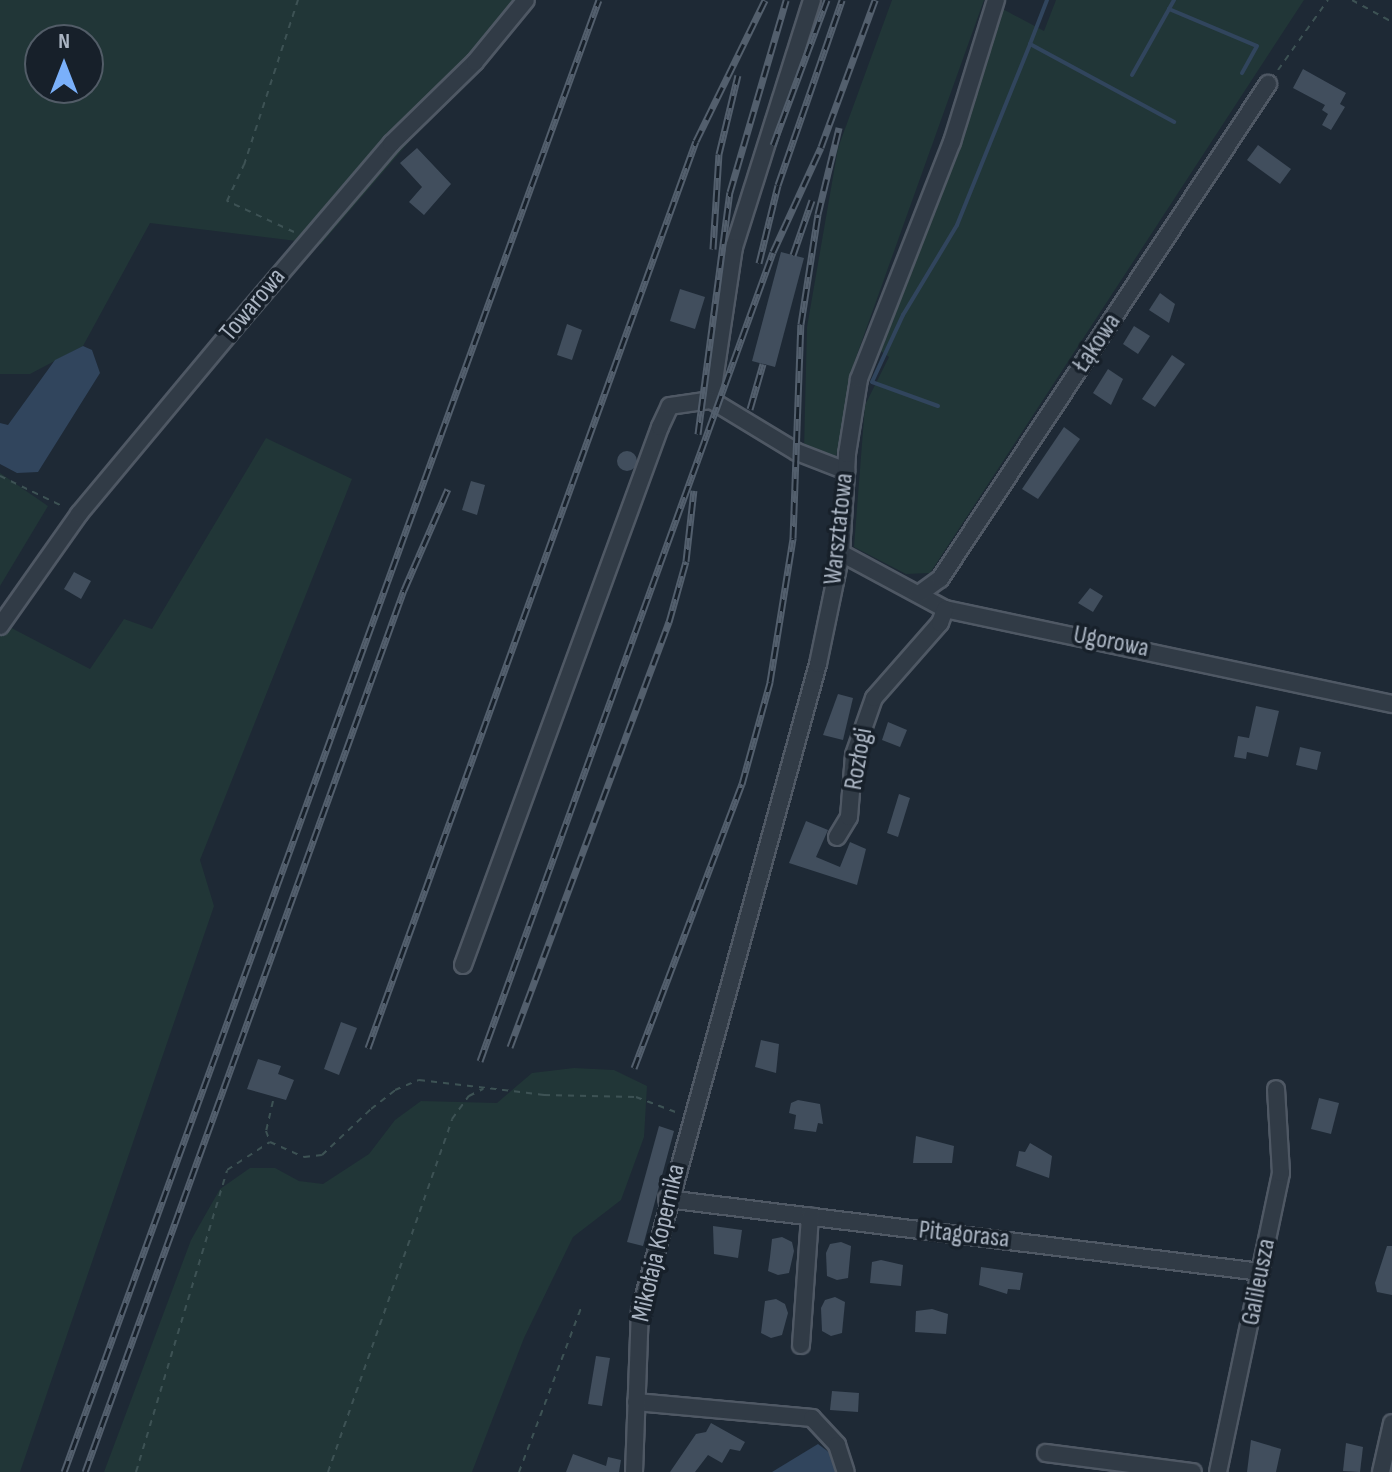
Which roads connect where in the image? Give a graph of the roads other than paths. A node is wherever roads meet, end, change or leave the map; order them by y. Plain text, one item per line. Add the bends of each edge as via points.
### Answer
1 (526, 0) edge
2 (812, 0) edge
3 (996, 0) edge
4 (1268, 84) road end
5 (711, 400) junction
6 (846, 471) junction
7 (841, 553) junction
8 (919, 594) junction
9 (945, 609) junction
10 (0, 626) edge
11 (1392, 704) edge
12 (837, 837) dead end
13 (463, 965) dead end
14 (705, 1066) joint
15 (1276, 1089) dead end
16 (667, 1199) junction
17 (810, 1216) junction
18 (1261, 1272) junction
19 (801, 1345) dead end
20 (636, 1402) junction
21 (1392, 1423) edge
22 (1046, 1453) dead end
23 (634, 1472) edge
24 (846, 1472) edge
25 (1193, 1472) edge
26 (1218, 1472) edge
27 (1381, 1472) edge

1 - 10 street, Towarowa via 309,239 79,514
2 - 5 street via 734,247
3 - 6 street, Warsztatowa via 952,142 859,379
4 - 8 street, Łąkowa via 940,579
5 - 6 street via 797,452
5 - 13 street via 670,406 660,427
6 - 7 street, Warsztatowa
7 - 8 street, Ugorowa
7 - 14 street, Warsztatowa via 818,664
8 - 9 street, Ugorowa
9 - 11 street, Ugorowa
9 - 12 street, Rozłogi via 940,623 874,698 854,755 849,817
14 - 16 street, Mikołaja Kopernika
15 - 18 street, Galileusza via 1281,1173
16 - 17 street, Pitagorasa
16 - 20 street, Mikołaja Kopernika via 640,1311
17 - 18 street, Pitagorasa
17 - 19 street
18 - 26 street, Galileusza
20 - 23 street, Mikołaja Kopernika
20 - 24 street via 812,1418 837,1445
21 - 27 street
22 - 25 street

